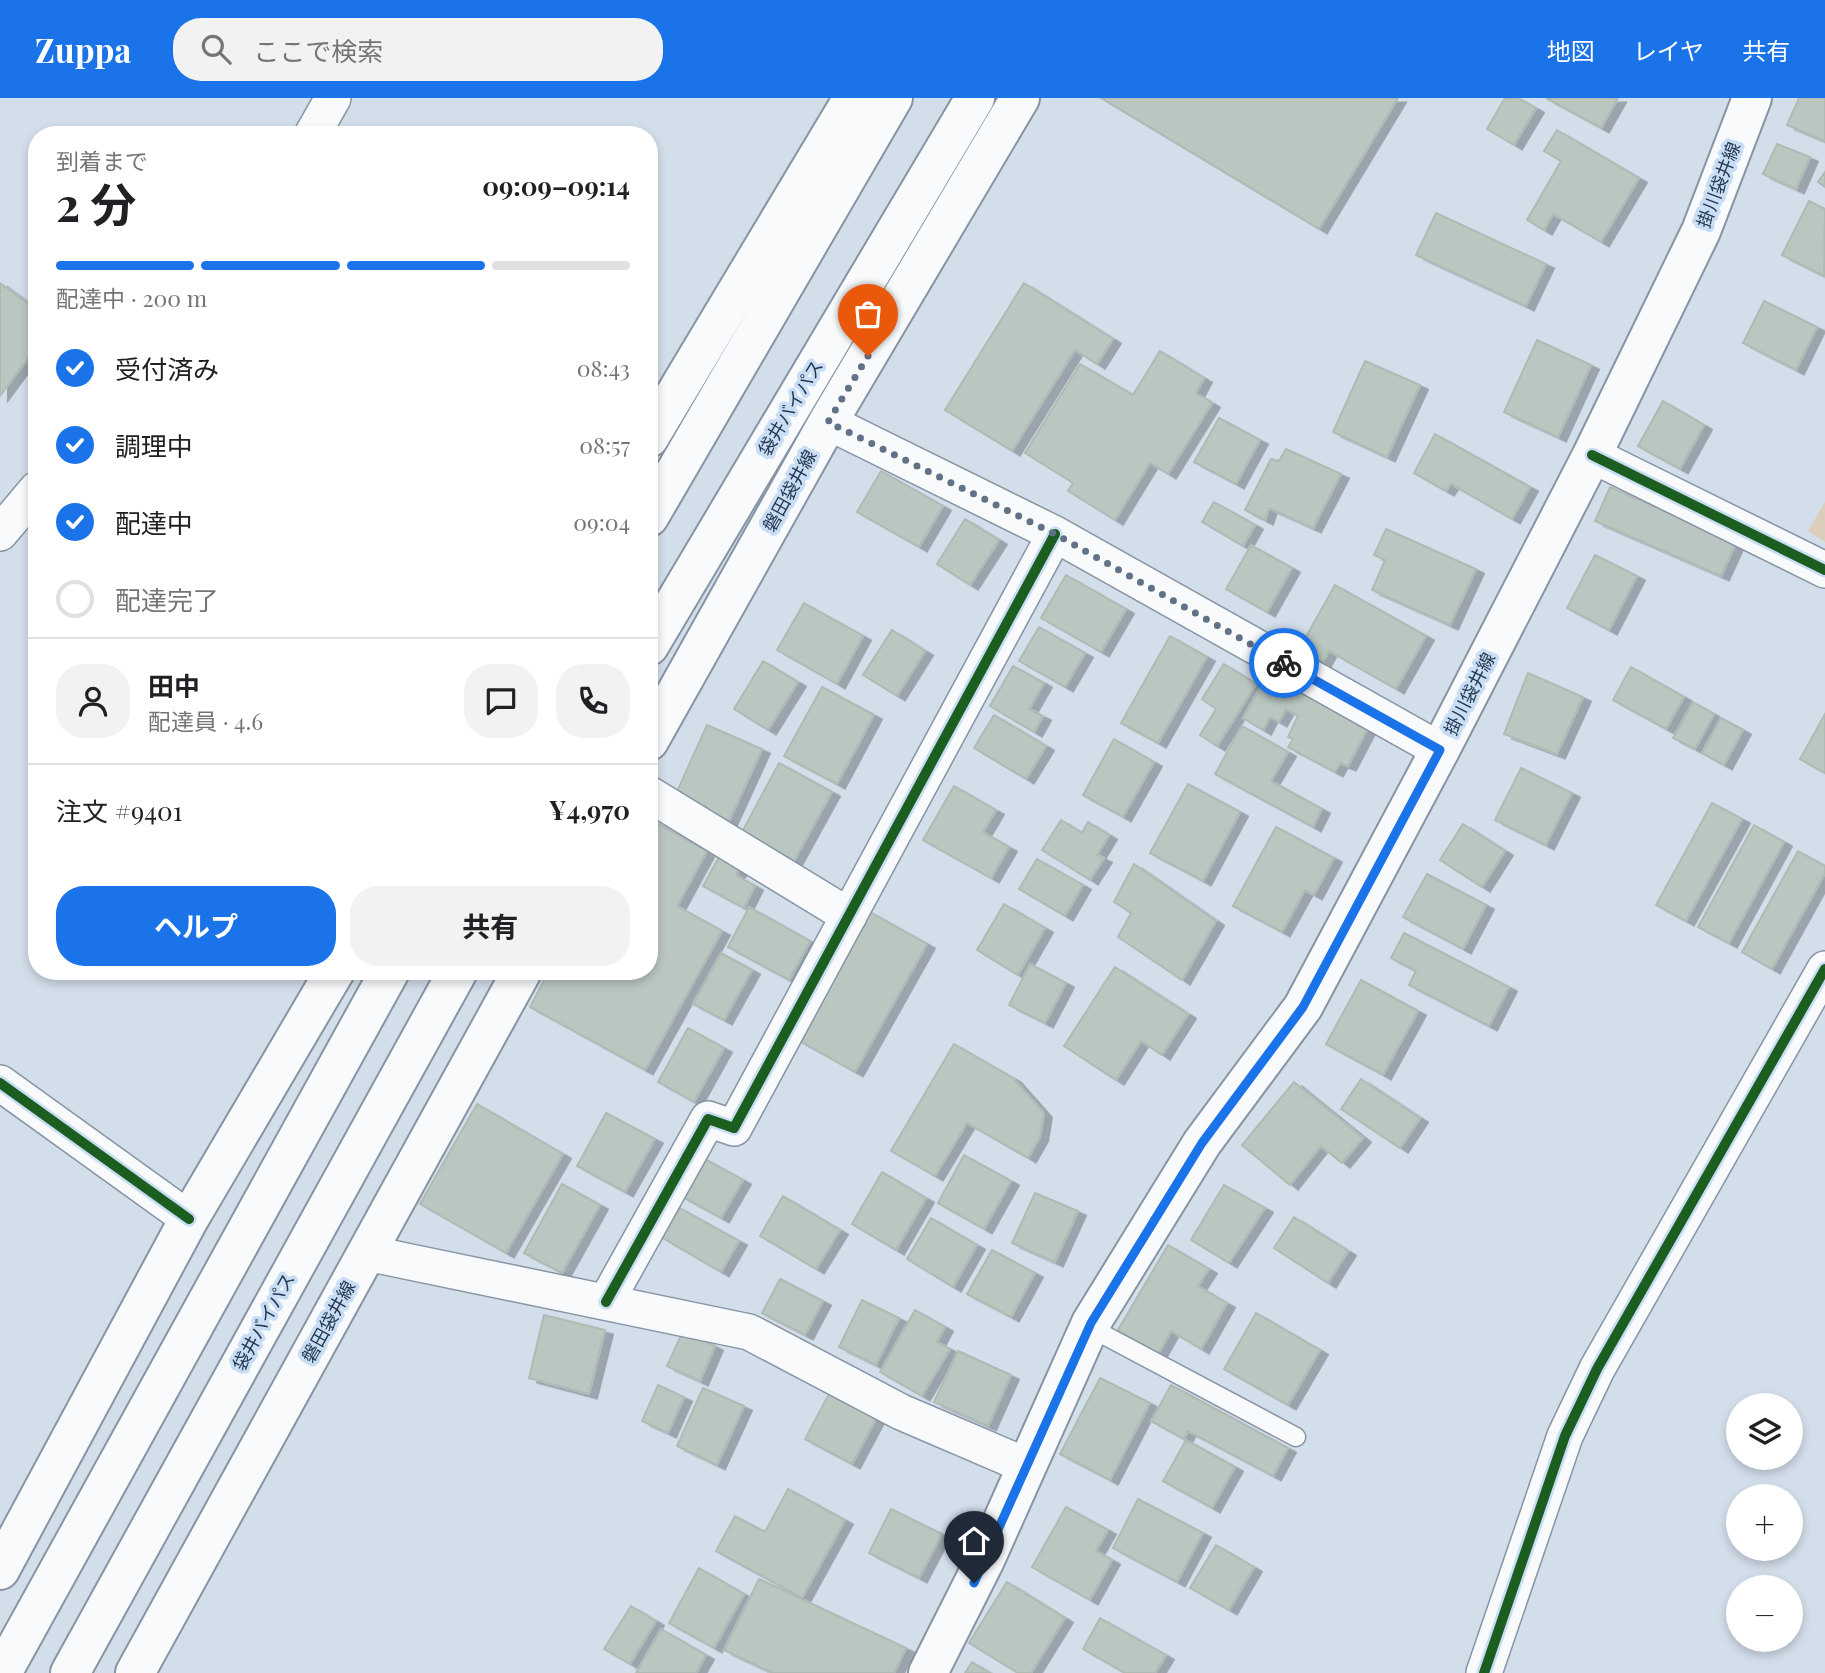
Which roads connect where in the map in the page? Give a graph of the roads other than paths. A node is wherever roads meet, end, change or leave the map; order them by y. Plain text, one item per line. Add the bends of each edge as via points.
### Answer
1 (333, 98) edge
2 (853, 98) edge
3 (893, 98) edge
4 (975, 98) edge
5 (1020, 98) edge
6 (1752, 98) edge
7 (317, 126) edge
8 (828, 422) junction
9 (658, 423) edge
10 (1592, 455) junction
11 (28, 500) edge
12 (658, 502) edge
13 (0, 533) edge
14 (1055, 534) junction
15 (1825, 570) edge
16 (658, 631) edge
17 (658, 725) edge
18 (1440, 750) junction
19 (658, 799) edge
20 (849, 916) junction
21 (1825, 969) edge
22 (330, 980) edge
23 (385, 980) edge
24 (453, 980) edge
25 (517, 980) edge
26 (0, 1083) edge
27 (189, 1219) junction
28 (367, 1253) junction
29 (606, 1303) junction
30 (1089, 1327) junction
31 (1296, 1437) dead end
32 (1027, 1466) junction
33 (0, 1570) edge
34 (2, 1673) edge
35 (70, 1673) edge
36 (135, 1673) edge
37 (928, 1673) edge
38 (1484, 1673) edge

1 - 7 street
2 - 9 main road
3 - 12 main road
4 - 16 main road, 袋井バイパス
5 - 8 main road, 磐田袋井線
6 - 10 main road, 掛川袋井線 via 1701,231
8 - 14 street
8 - 17 main road, 磐田袋井線
10 - 15 street
10 - 18 main road, 掛川袋井線
11 - 13 street
14 - 18 street
14 - 20 street
18 - 30 main road, 掛川袋井線 via 1303,1007 1202,1143
19 - 20 street
20 - 29 street via 734,1128 708,1119
21 - 38 street via 1591,1380 1564,1436
22 - 27 main road
23 - 34 main road
24 - 35 main road, 袋井バイパス
25 - 28 main road, 磐田袋井線
26 - 27 street
27 - 33 main road
28 - 29 street
28 - 36 main road, 磐田袋井線
29 - 32 street via 749,1332 901,1412
30 - 31 lane
30 - 32 main road, 掛川袋井線
32 - 37 main road, 掛川袋井線

